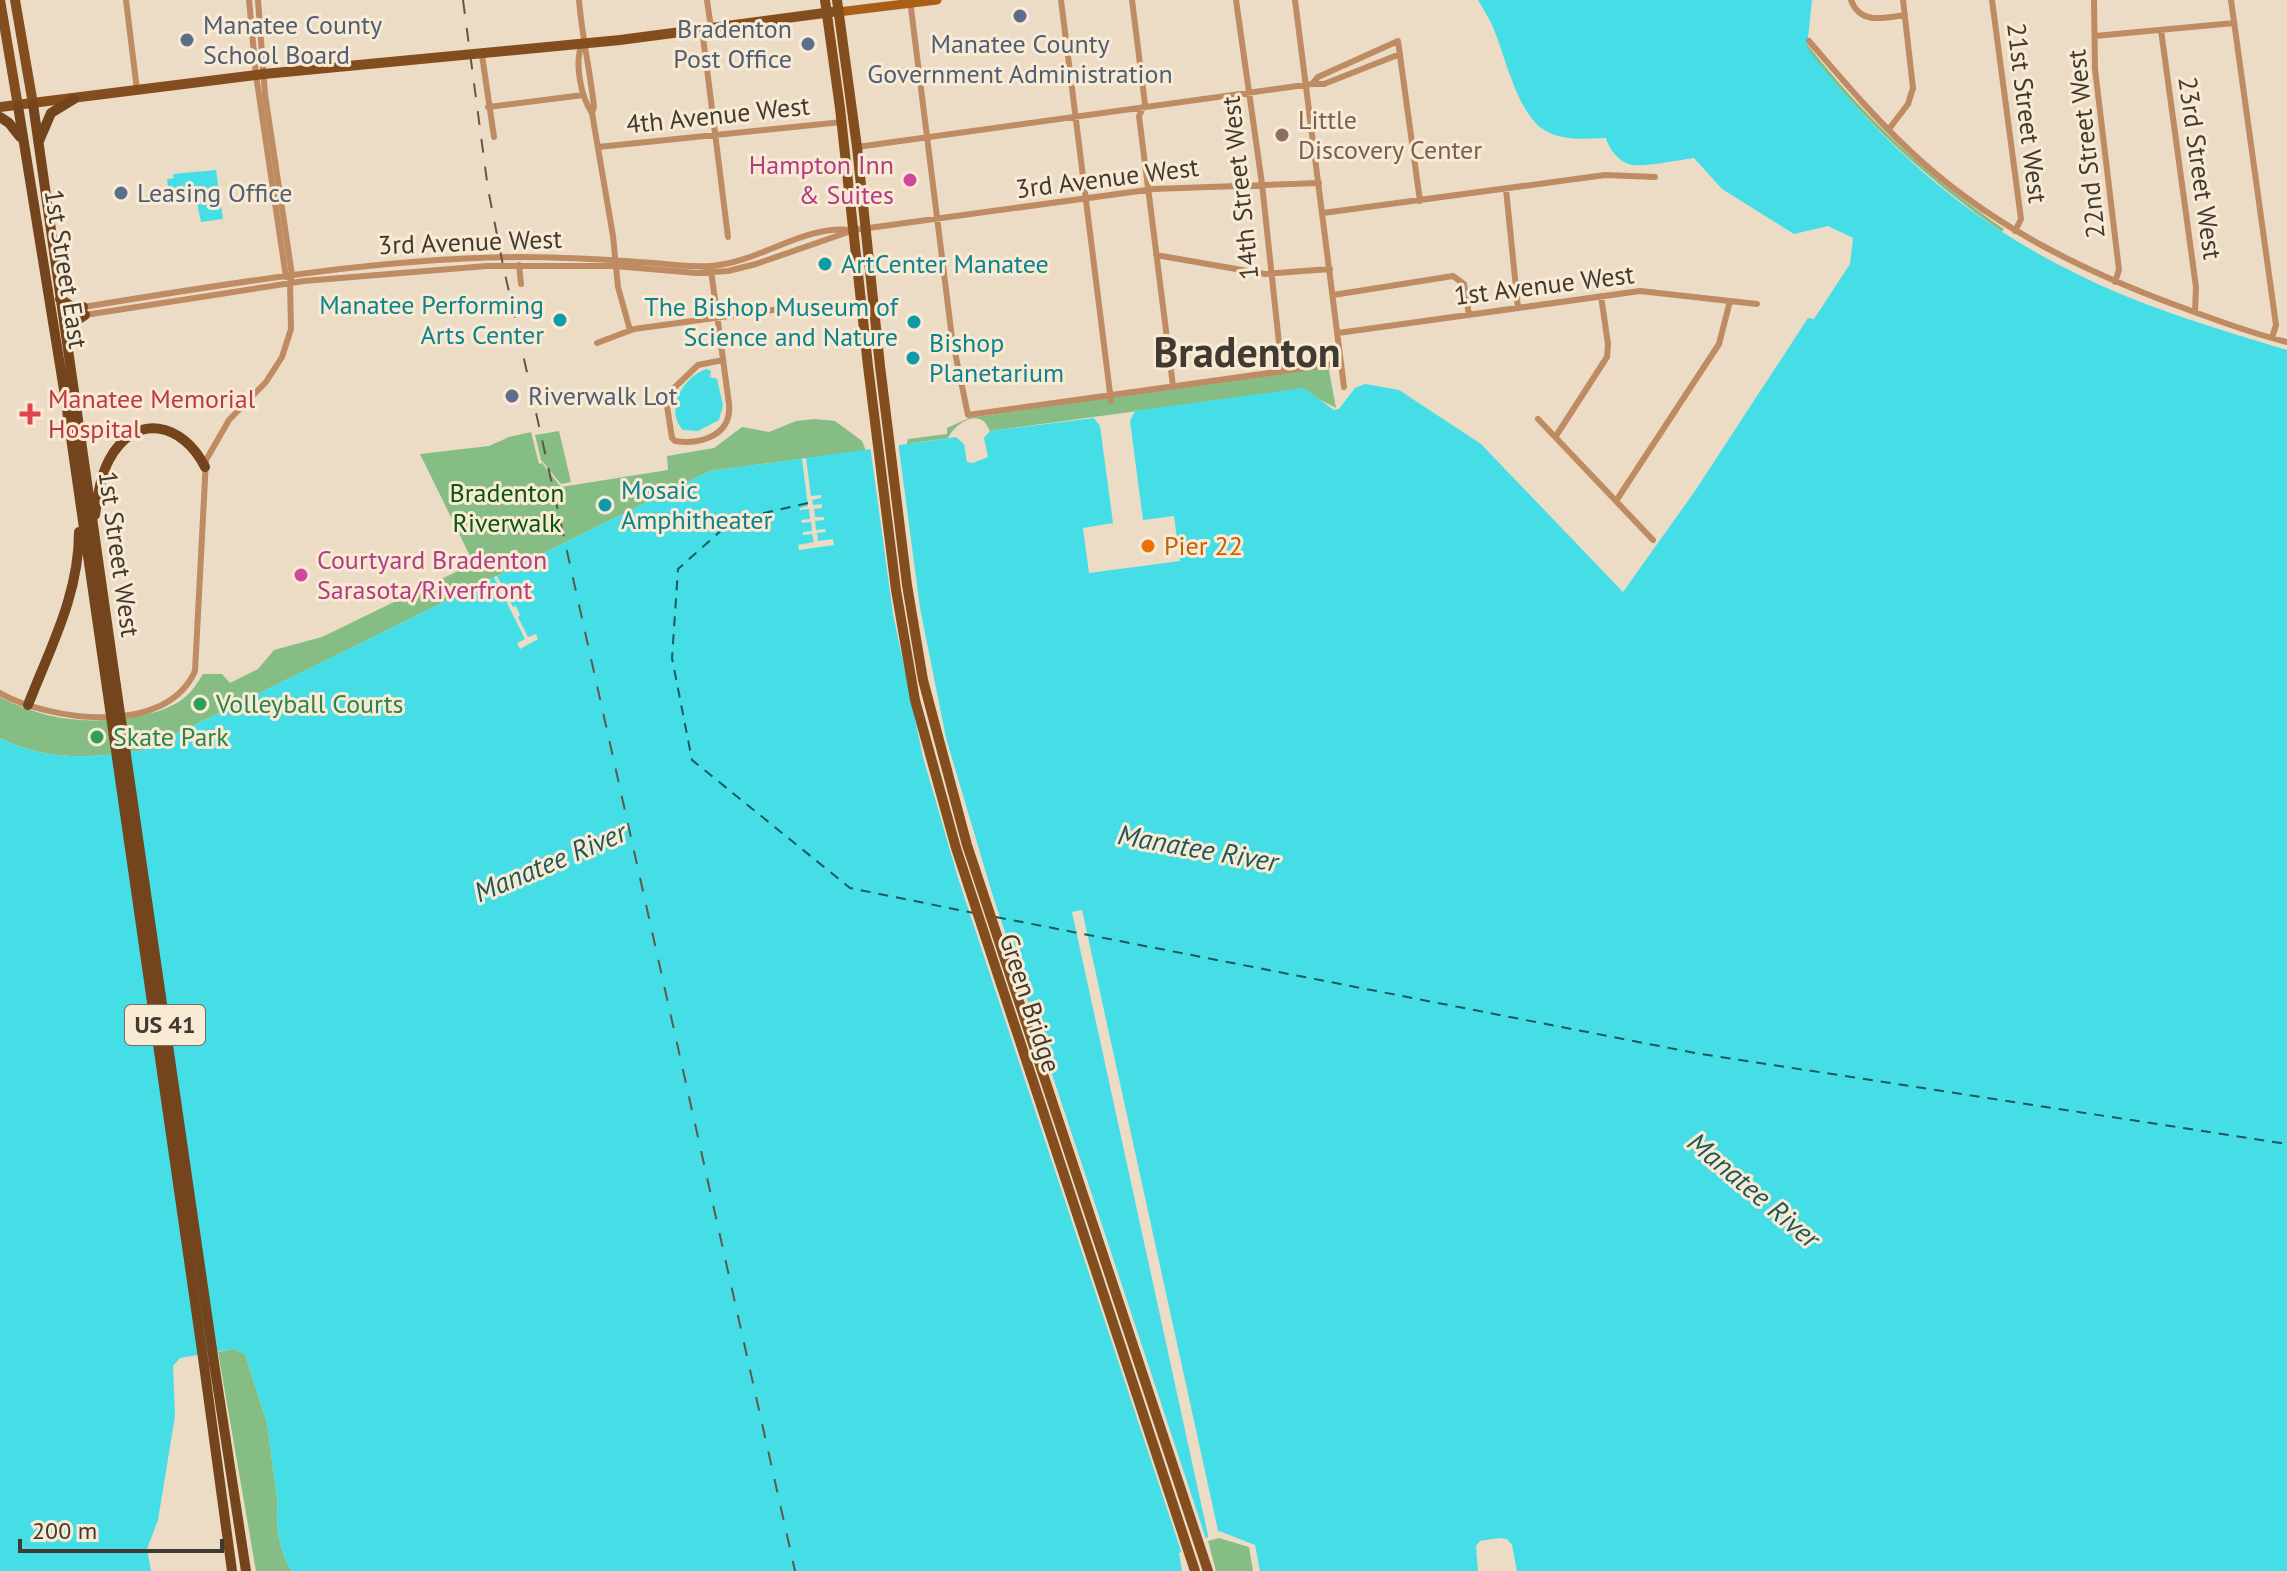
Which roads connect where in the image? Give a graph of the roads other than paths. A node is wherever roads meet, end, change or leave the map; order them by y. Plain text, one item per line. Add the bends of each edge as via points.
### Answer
1 (15, 0) edge
2 (126, 0) edge
3 (249, 0) edge
4 (258, 0) edge
5 (579, 0) edge
6 (707, 0) edge
7 (825, 0) edge
8 (937, 0) edge
9 (1061, 0) edge
10 (1132, 0) edge
11 (1236, 0) edge
12 (1295, 0) edge
13 (1851, 0) edge
14 (1903, 0) edge
15 (1992, 0) edge
16 (2094, 0) edge
17 (2231, 0) edge
18 (910, 2) edge
19 (1, 7) edge
20 (834, 8) edge
21 (259, 10) junction
22 (250, 11) junction
23 (1905, 15) junction
24 (2234, 23) junction
25 (707, 28) junction
26 (2161, 30) junction
27 (2095, 36) junction
28 (1809, 41) dead end
29 (582, 44) junction
30 (1399, 48) junction
31 (482, 55) junction
32 (840, 74) junction
33 (260, 75) junction
34 (1309, 85) junction
35 (137, 90) junction
36 (1250, 94) junction
37 (583, 95) junction
38 (74, 99) junction
39 (33, 104) junction
40 (18, 106) junction
41 (0, 107) edge
42 (488, 107) junction
43 (840, 108) junction
44 (1143, 108) junction
45 (592, 113) junction
46 (0, 117) edge
47 (1076, 118) junction
48 (842, 122) junction
49 (1889, 129) junction
50 (716, 135) junction
51 (494, 137) dead end
52 (927, 138) junction
53 (24, 142) junction
54 (39, 142) junction
55 (598, 147) junction
56 (857, 147) junction
57 (1655, 177) dead end
58 (1319, 183) junction
59 (1262, 184) junction
60 (1506, 189) junction
61 (1147, 190) junction
62 (1085, 199) junction
63 (1420, 201) junction
64 (1323, 213) junction
65 (938, 220) junction
66 (860, 229) junction
67 (2015, 231) junction
68 (728, 237) dead end
69 (1156, 255) junction
70 (615, 263) junction
71 (385, 264) junction
72 (519, 265) junction
73 (710, 269) junction
74 (1330, 269) junction
75 (386, 274) junction
76 (1272, 274) junction
77 (289, 275) junction
78 (2115, 282) junction
79 (290, 283) junction
80 (521, 284) dead end
81 (184, 291) junction
82 (1333, 295) junction
83 (1601, 296) junction
84 (60, 299) junction
85 (187, 299) junction
86 (1730, 301) junction
87 (817, 304) dead end
88 (1757, 304) dead end
89 (1518, 308) junction
90 (84, 311) junction
91 (2195, 312) junction
92 (1469, 315) junction
93 (717, 318) junction
94 (630, 330) junction
95 (1338, 333) junction
96 (66, 337) junction
97 (2272, 338) junction
98 (2287, 342) edge
99 (597, 343) dead end
100 (723, 360) junction
101 (1341, 363) junction
102 (1282, 371) junction
103 (1173, 386) junction
104 (1344, 387) dead end
105 (1111, 398) junction
106 (1538, 419) dead end
107 (1556, 436) junction
108 (205, 467) junction
109 (80, 498) junction
110 (1616, 501) junction
111 (93, 529) junction
112 (1653, 540) dead end
113 (111, 687) junction
114 (0, 693) edge
115 (28, 705) junction
116 (209, 1364) junction
117 (1200, 1567) edge
118 (232, 1571) edge
119 (246, 1571) edge

1 - 39 main road, 1st Street West / US 41
2 - 35 street
3 - 22 street
4 - 21 street
5 - 29 street
6 - 25 street
7 - 20 main road
8 - 18 main road
9 - 47 street
10 - 44 street
11 - 36 street, 14th Street West
12 - 34 street
13 - 23 street via 1867,18
14 - 23 street
15 - 67 street, 21st Street West via 2021,219
16 - 27 street, 22nd Street West
17 - 24 street
18 - 20 main road
18 - 52 street
19 - 40 main road, 1st Street East / US 41
20 - 25 main road
20 - 32 main road
21 - 22 street
21 - 33 street
22 - 33 street
23 - 49 street via 1913,88
24 - 26 street
24 - 97 street via 2276,325
25 - 29 main road
25 - 50 street
26 - 27 street
26 - 91 street, 23rd Street West
27 - 78 street, 22nd Street West via 2118,255
28 - 49 street
29 - 31 main road
29 - 37 street via 578,53
29 - 45 street via 588,55
30 - 34 street
30 - 34 street via 1338,81
30 - 63 street
31 - 33 main road
31 - 42 street
32 - 43 main road
32 - 56 main road
33 - 35 main road
33 - 77 street
34 - 36 street
34 - 58 street
35 - 38 main road
36 - 44 street
36 - 59 street, 14th Street West
37 - 42 street
37 - 45 street
38 - 39 main road
38 - 54 highway via 51,113
39 - 40 main road
39 - 54 highway, 1st Street West / US 41
40 - 41 main road
40 - 53 highway, 1st Street East / US 41
42 - 51 street
43 - 48 main road
43 - 56 main road via 850,141
44 - 47 street
44 - 61 street via 1139,116
45 - 55 street
46 - 53 highway
47 - 52 street
47 - 62 street
48 - 50 street, 4th Avenue West
48 - 66 main road
49 - 67 street via 1934,171
50 - 55 street, 4th Avenue West
50 - 68 street
52 - 56 street
52 - 65 street
53 - 109 highway, 1st Street East / US 41
54 - 84 highway, 1st Street West / US 41
55 - 70 street
56 - 66 main road
57 - 60 street via 1605,175
58 - 59 street, 3rd Avenue West
58 - 64 street
59 - 61 street, 3rd Avenue West
59 - 76 street, 14th Street West
60 - 63 street
60 - 89 street
61 - 62 street, 3rd Avenue West
61 - 69 street
62 - 65 street, 3rd Avenue West
62 - 105 street
63 - 64 street
64 - 74 street
65 - 66 street, 3rd Avenue West
65 - 105 street via 952,338 968,415
66 - 73 street, 3rd Avenue West via 817,231 748,260
66 - 117 main road, Green Bridge via 883,442 923,680 972,860
67 - 78 street
69 - 76 street
69 - 103 street
70 - 71 street, 3rd Avenue West via 517,257
70 - 72 street, 3rd Avenue West
70 - 73 street, 3rd Avenue West
70 - 94 street
71 - 75 street
71 - 77 street, 3rd Avenue West
72 - 75 street, 3rd Avenue West
72 - 80 street
73 - 93 street
74 - 76 street
74 - 82 street
75 - 79 street, 3rd Avenue West
76 - 102 street, 14th Street West
77 - 79 street
77 - 81 street, 3rd Avenue West
78 - 91 street
79 - 85 street, 3rd Avenue West
79 - 108 street via 292,320 278,366 229,420
81 - 85 street
81 - 90 street, 3rd Avenue West
82 - 92 street via 1458,278 1464,284
82 - 95 street
83 - 86 street, 1st Avenue West via 1651,291
83 - 89 street, 1st Avenue West
83 - 107 street via 1607,357
84 - 90 highway
84 - 96 highway, 1st Street West / US 41
85 - 90 street, 3rd Avenue West
86 - 88 street, 1st Avenue West
86 - 110 street via 1719,344
87 - 93 street
89 - 92 street, 1st Avenue West
90 - 96 highway
91 - 97 street
92 - 95 street, 1st Avenue West
93 - 94 street
93 - 100 street
94 - 99 street
95 - 101 street
96 - 111 highway, 1st Street West / US 41
97 - 98 street
100 - 100 street via 730,409 725,425 707,439 675,441 667,406 672,390 698,365
101 - 102 street
101 - 104 street
102 - 103 street
103 - 105 street
106 - 107 street
107 - 110 street
108 - 111 highway via 177,433 151,427 131,435 104,471
108 - 115 street via 195,671 186,688 171,700 121,716 68,716
109 - 113 highway, 1st Street East / US 41
109 - 115 highway via 75,582
110 - 112 street
111 - 113 highway, 1st Street West / US 41
113 - 116 highway, US 41, bridge
114 - 115 street
116 - 118 highway, US 41
116 - 119 highway, US 41

